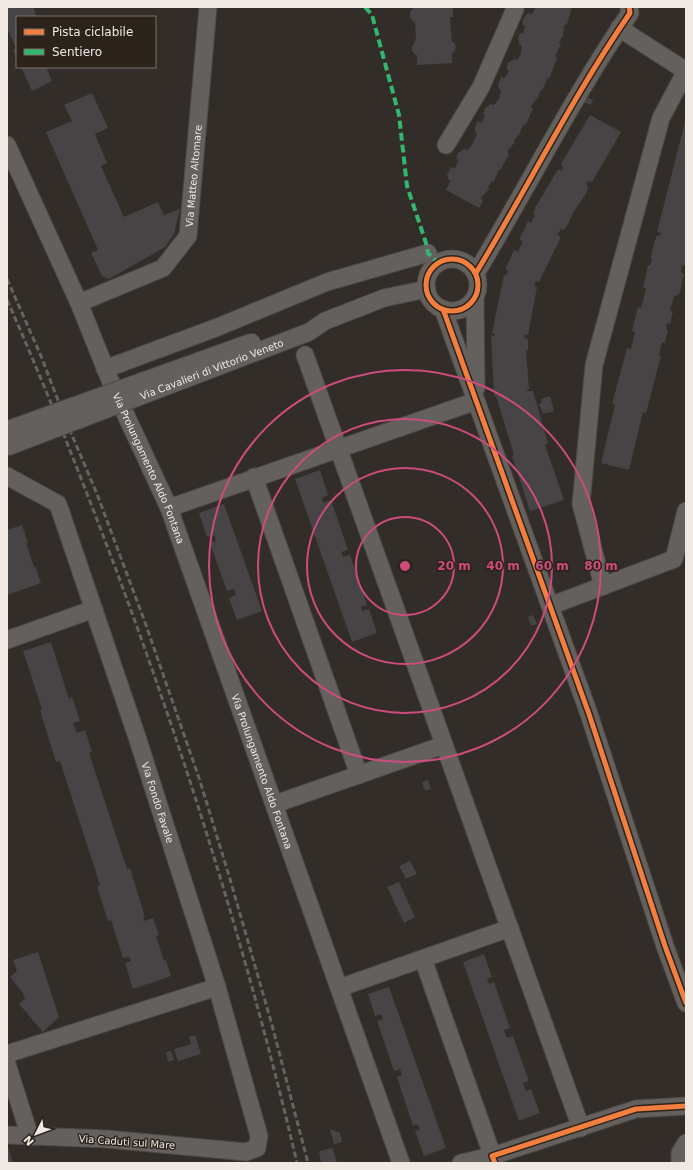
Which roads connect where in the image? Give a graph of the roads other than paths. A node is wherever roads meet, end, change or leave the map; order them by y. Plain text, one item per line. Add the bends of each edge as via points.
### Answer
1 (208, 7) edge
2 (514, 7) edge
3 (629, 7) edge
4 (619, 28) junction
5 (686, 71) edge
6 (7, 145) edge
7 (446, 145) dead end
8 (428, 253) dead end
9 (476, 273) junction
10 (427, 289) junction
11 (475, 298) junction
12 (79, 303) junction
13 (442, 309) junction
14 (307, 327) junction
15 (305, 354) dead end
16 (105, 369) junction
17 (476, 401) junction
18 (7, 430) edge
19 (7, 447) edge
20 (338, 448) junction
21 (7, 476) edge
22 (254, 477) junction
23 (169, 508) junction
24 (686, 511) edge
25 (603, 586) junction
26 (550, 606) junction
27 (94, 609) junction
28 (7, 640) edge
29 (444, 745) junction
30 (359, 775) junction
31 (275, 804) junction
32 (510, 928) junction
33 (423, 959) junction
34 (217, 987) junction
35 (339, 988) junction
36 (686, 1003) edge
37 (7, 1054) edge
38 (7, 1064) edge
39 (686, 1106) edge
40 (581, 1128) junction
41 (7, 1136) edge
42 (30, 1137) junction
43 (686, 1143) edge
44 (246, 1152) joint
45 (493, 1160) edge
46 (401, 1163) edge
47 (461, 1163) edge
48 (680, 1163) edge

1 - 12 street, Via Matteo Altomare via 188,236 163,268
2 - 7 street via 481,87
3 - 4 street via 630,13
4 - 5 street
4 - 9 street
5 - 25 street via 662,118 594,365 580,504
6 - 12 street
8 - 16 street via 327,282 218,327
9 - 10 street via 464,262 453,259 442,261 430,272 426,283
9 - 11 street via 478,289
10 - 13 street via 432,301
10 - 14 street, Via Cavalieri di Vittorio Veneto via 384,298
11 - 13 street via 462,309
11 - 17 street
12 - 16 street
13 - 17 street
14 - 18 street, Via Cavalieri di Vittorio Veneto, bridge
14 - 19 street, Via Cavalieri di Vittorio Veneto, bridge
15 - 20 street
16 - 23 street, Via Prolungamento Aldo Fontana
17 - 20 street
17 - 26 street
20 - 22 street
20 - 29 street
21 - 27 street, Via Fondo Favale via 58,504
22 - 23 street
22 - 30 street
23 - 31 street, Via Prolungamento Aldo Fontana
24 - 25 street via 674,559
25 - 26 street
26 - 36 street
27 - 28 street
27 - 34 street, Via Fondo Favale
29 - 30 street
29 - 32 street
30 - 31 street
31 - 35 street, Via Prolungamento Aldo Fontana
32 - 33 street
32 - 40 street
33 - 35 street
33 - 45 street
34 - 37 street
34 - 44 street, Via Fondo Favale via 259,1136 256,1148
35 - 46 street, Via Prolungamento Aldo Fontana
38 - 42 street
39 - 40 street via 636,1109
40 - 45 street
41 - 42 street, Via Caduti sul Mare
42 - 44 street, Via Caduti sul Mare via 108,1139
43 - 48 street via 680,1153
45 - 47 street

